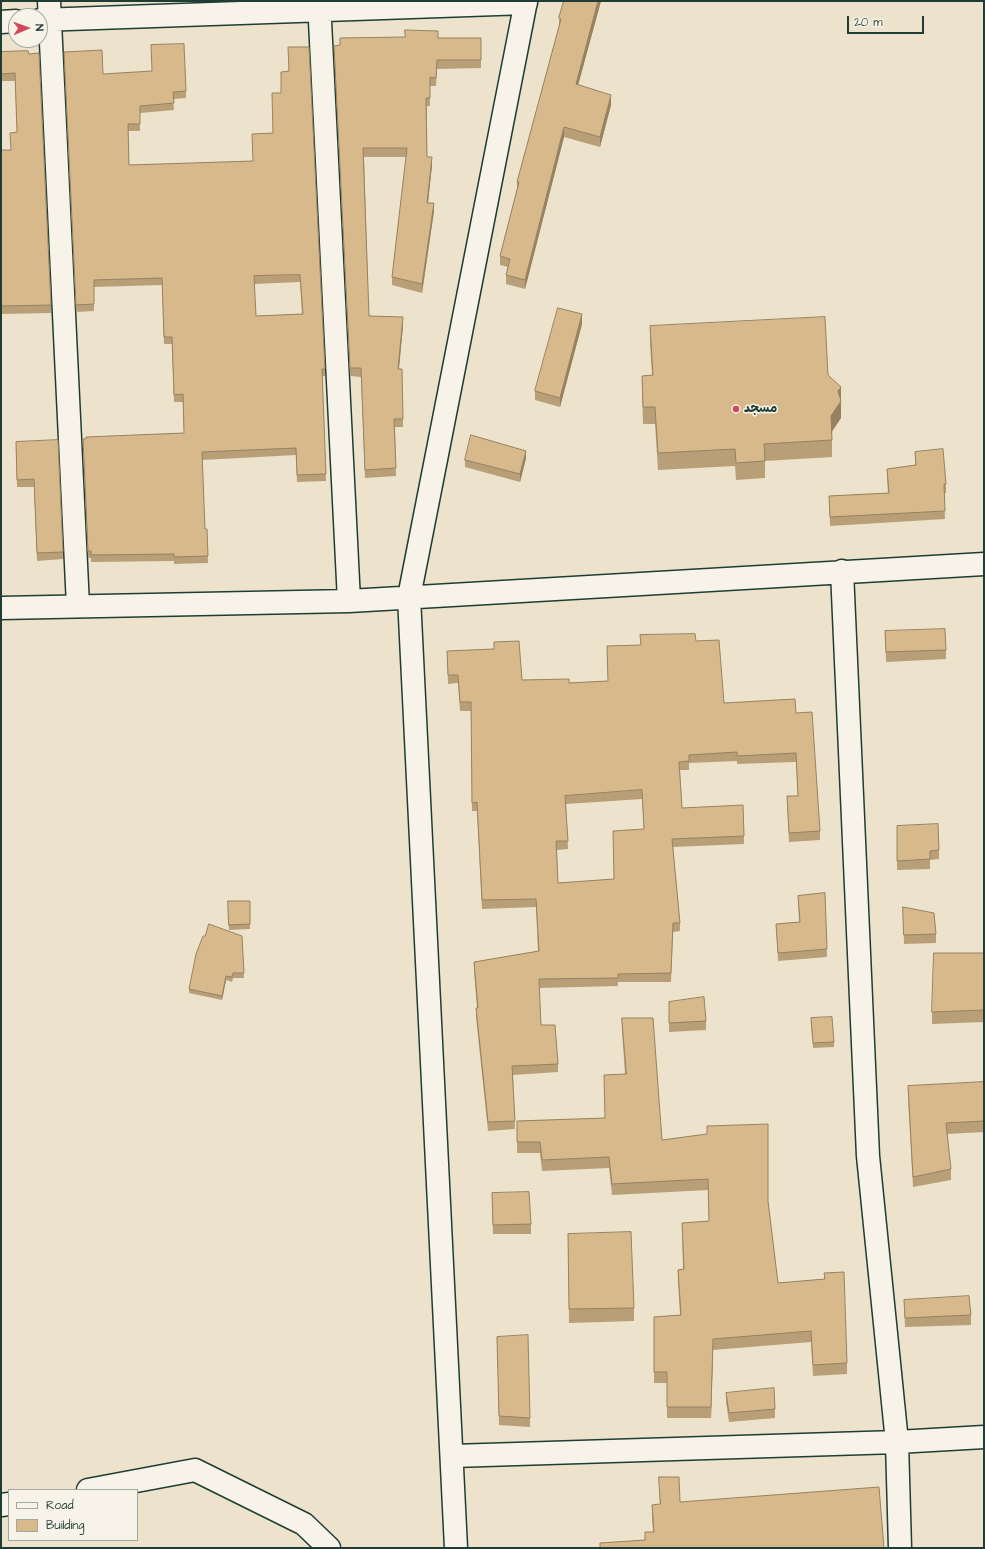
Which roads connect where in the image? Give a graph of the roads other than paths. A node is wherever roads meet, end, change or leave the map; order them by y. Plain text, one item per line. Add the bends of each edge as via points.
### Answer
1 (526, 2) edge
2 (319, 6) edge
3 (48, 14) edge
4 (48, 33) edge
5 (984, 564) edge
6 (842, 571) junction
7 (409, 597) junction
8 (348, 601) junction
9 (78, 606) junction
10 (1, 608) edge
11 (984, 1437) edge
12 (897, 1442) junction
13 (453, 1456) junction
14 (93, 1489) edge
15 (329, 1548) edge
16 (456, 1548) edge
17 (900, 1548) edge

1 - 2 street
1 - 7 street
2 - 3 street
2 - 8 street
4 - 9 street
5 - 6 street
6 - 7 street
6 - 12 street via 868,1156
7 - 8 street
7 - 13 street
8 - 9 street
9 - 10 street
11 - 12 street
12 - 13 street
12 - 17 street
13 - 16 street
14 - 15 street via 195,1470 304,1524

